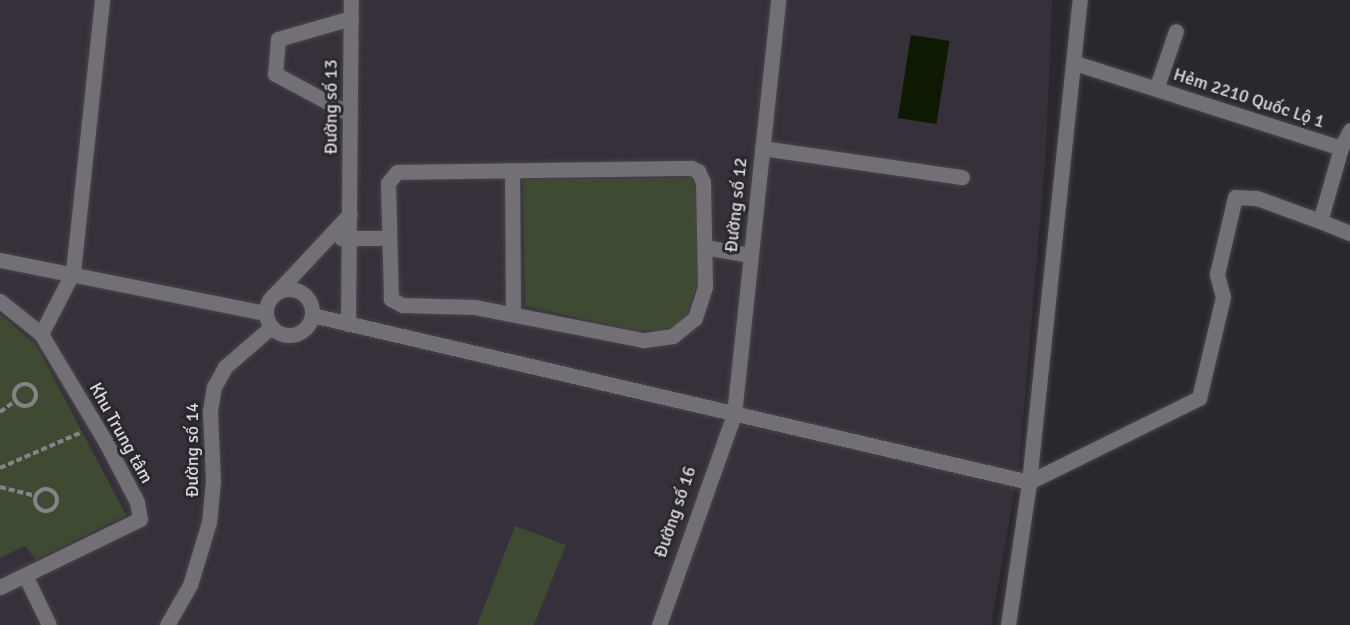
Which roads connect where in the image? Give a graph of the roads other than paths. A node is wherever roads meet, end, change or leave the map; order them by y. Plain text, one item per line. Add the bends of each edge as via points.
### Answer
1 (102, 0) edge
2 (351, 0) edge
3 (778, 0) edge
4 (1080, 0) edge
5 (351, 18) junction
6 (1176, 31) dead end
7 (1076, 63) junction
8 (1156, 89) junction
9 (350, 114) junction
10 (1350, 130) edge
11 (762, 148) junction
12 (1341, 148) junction
13 (512, 170) junction
14 (962, 177) dead end
15 (350, 214) junction
16 (1320, 221) junction
17 (1350, 233) edge
18 (326, 238) junction
19 (349, 238) junction
20 (389, 238) junction
21 (705, 247) junction
22 (750, 255) junction
23 (0, 260) edge
24 (73, 272) junction
25 (272, 297) junction
26 (0, 301) edge
27 (513, 314) junction
28 (312, 315) junction
29 (268, 320) junction
30 (348, 324) junction
31 (41, 334) junction
32 (734, 414) junction
33 (1029, 482) junction
34 (25, 575) junction
35 (0, 587) edge
36 (50, 625) edge
37 (167, 625) edge
38 (658, 625) edge
39 (1008, 625) edge

1 - 24 street
2 - 5 street, Đường số 13
3 - 11 street, Đường số 12
4 - 7 street
5 - 9 street, Đường số 13
5 - 9 street via 278,39 275,74
6 - 8 street
7 - 8 street, Hẻm 2210 Quốc Lộ 1
7 - 33 street via 1053,237
8 - 12 street, Hẻm 2210 Quốc Lộ 1
9 - 15 street, Đường số 13
10 - 12 street
11 - 14 street
11 - 22 street, Đường số 12
12 - 16 street, Hẻm 2210 Quốc Lộ 1
13 - 20 street via 393,174 388,183
13 - 21 street via 695,169 703,182
13 - 27 street
15 - 18 street
15 - 19 street, Đường số 13
16 - 17 street
16 - 33 street via 1257,198 1235,197 1217,274 1223,297 1199,398
18 - 19 street
18 - 25 street
19 - 20 street
19 - 30 street, Đường số 13
20 - 27 street via 389,292 396,303 475,307
21 - 22 street
21 - 27 street via 702,303 690,325 673,336 643,340
22 - 32 street, Đường số 12
23 - 24 street
24 - 29 street
24 - 31 street
25 - 28 street via 285,290 299,292 310,301
25 - 29 street
26 - 31 street, Khu Trung tâm
28 - 29 street via 306,328 294,335 279,333
28 - 30 street
29 - 37 street, Đường số 14 via 225,367 214,387 210,411 213,481 209,522 190,585
30 - 32 street
31 - 34 street, Khu Trung tâm via 137,502 140,519
32 - 33 street
32 - 38 street, Đường số 16
33 - 39 street
34 - 35 street, Khu Trung tâm
34 - 36 street

